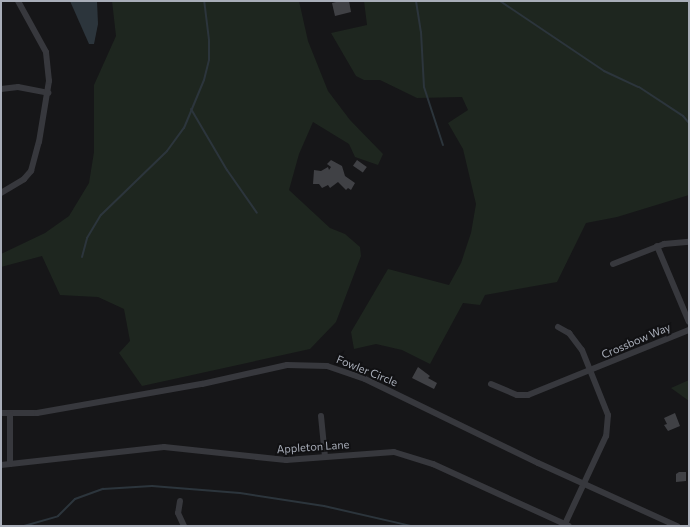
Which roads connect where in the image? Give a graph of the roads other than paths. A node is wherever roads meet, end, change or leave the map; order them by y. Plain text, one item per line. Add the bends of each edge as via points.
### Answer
1 (18, 1) edge
2 (1, 89) edge
3 (48, 93) junction
4 (1, 193) edge
5 (689, 242) edge
6 (657, 246) junction
7 (613, 264) dead end
8 (689, 322) edge
9 (558, 327) dead end
10 (689, 330) edge
11 (591, 371) junction
12 (491, 384) dead end
13 (1, 413) edge
14 (10, 414) junction
15 (321, 416) dead end
16 (325, 456) junction
17 (1, 464) edge
18 (10, 464) junction
19 (584, 484) junction
20 (180, 501) dead end
21 (566, 525) edge
22 (184, 526) edge
23 (677, 526) edge

1 - 3 street via 46,52 50,73
2 - 3 street via 18,87
3 - 4 street via 39,142 30,171 24,179
5 - 6 street
6 - 7 street
6 - 8 street
9 - 11 street via 576,341
10 - 11 street, Crossbow Way
11 - 12 street, Crossbow Way via 528,395 516,395
11 - 19 street via 606,404 608,425
13 - 14 street, Fowler Circle
14 - 18 street
14 - 19 street, Fowler Circle via 37,413 208,383 287,365 317,365 365,379
15 - 16 street
16 - 18 street, Appleton Lane via 269,460 164,446
16 - 21 street, Appleton Lane via 404,453
17 - 18 street, Appleton Lane
19 - 21 street
19 - 23 street, Fowler Circle
20 - 22 street via 178,513

